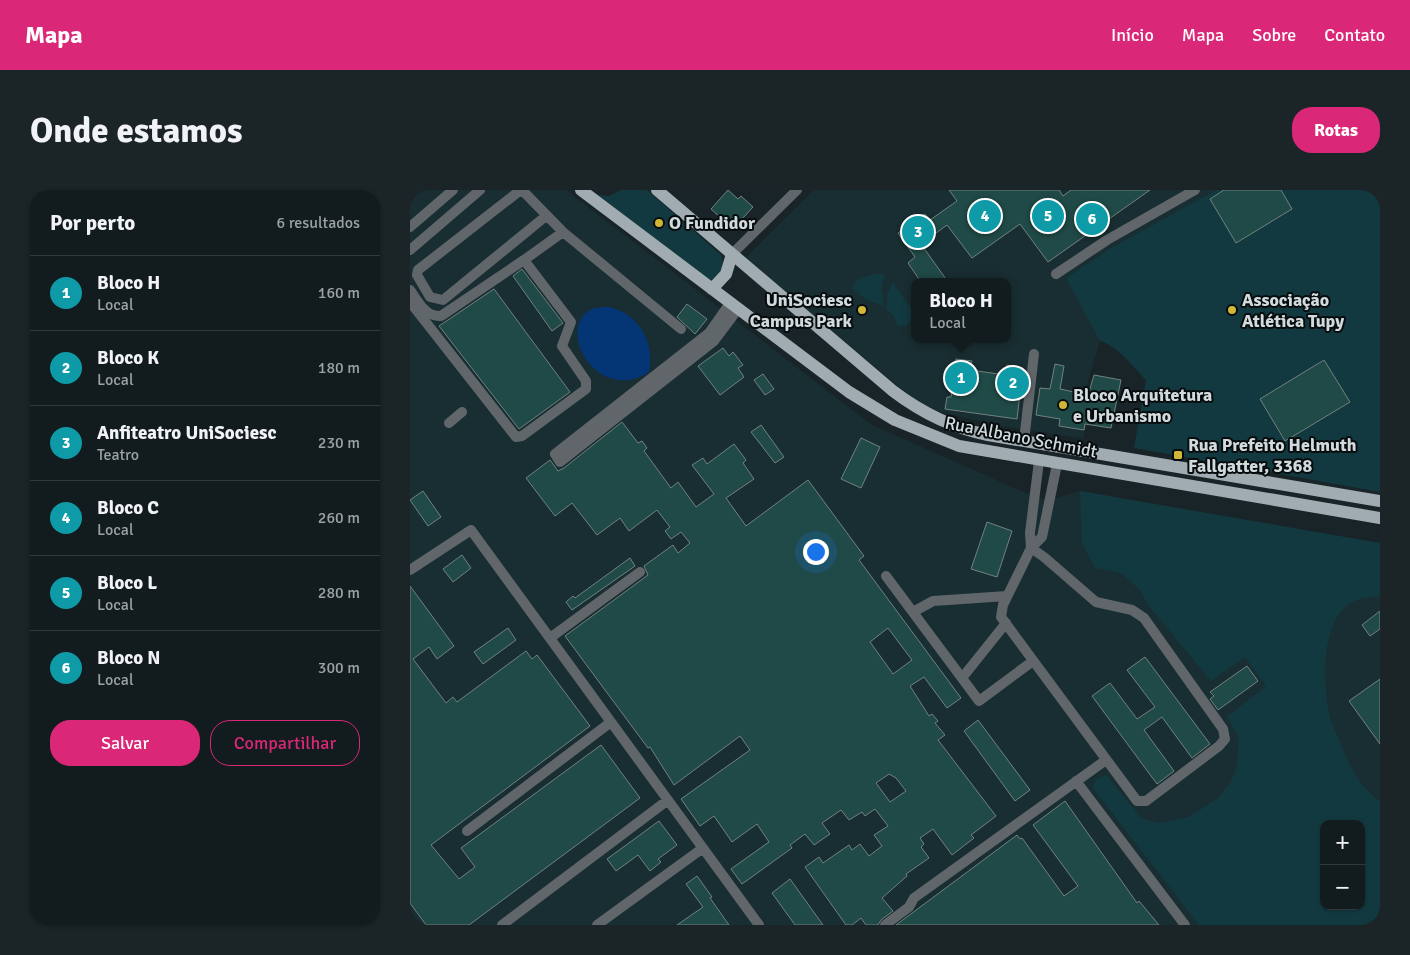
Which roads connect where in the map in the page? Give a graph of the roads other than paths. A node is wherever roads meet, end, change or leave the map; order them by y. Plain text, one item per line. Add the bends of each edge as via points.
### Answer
1 (453, 190) edge
2 (480, 190) edge
3 (581, 190) edge
4 (657, 190) edge
5 (797, 190) edge
6 (1196, 190) edge
7 (546, 216) junction
8 (410, 227) edge
9 (563, 232) junction
10 (410, 250) edge
11 (732, 254) junction
12 (524, 260) junction
13 (1056, 274) dead end
14 (712, 289) junction
15 (410, 290) edge
16 (410, 302) edge
17 (734, 306) junction
18 (682, 330) dead end
19 (1034, 354) dead end
20 (462, 412) dead end
21 (449, 422) dead end
22 (1024, 441) junction
23 (1040, 461) junction
24 (1057, 464) junction
25 (1380, 501) edge
26 (1380, 518) edge
27 (1031, 548) junction
28 (410, 570) edge
29 (640, 572) dead end
30 (886, 576) dead end
31 (1007, 596) junction
32 (913, 612) junction
33 (1006, 623) junction
34 (550, 638) junction
35 (1033, 661) junction
36 (962, 678) junction
37 (611, 722) junction
38 (1106, 760) junction
39 (1076, 782) junction
40 (668, 800) junction
41 (467, 831) dead end
42 (703, 848) junction
43 (502, 925) edge
44 (597, 925) edge
45 (759, 925) edge
46 (885, 925) edge
47 (1185, 925) edge

1 - 8 street
2 - 10 street
3 - 14 main road, Rua Albano Schmidt
4 - 11 main road
5 - 11 street
6 - 13 street via 1107,240
7 - 7 street via 524,192 518,192 418,270 417,275 430,297 443,300
7 - 9 street
9 - 12 street
9 - 18 street
11 - 14 main road via 726,274
11 - 22 main road via 893,391 921,411 967,430
12 - 15 street via 441,316 434,317 426,312
12 - 16 street via 570,322 562,346 586,381 586,389 522,436 516,437
14 - 17 main road, Rua Albano Schmidt
17 - 17 street via 709,334 555,454 560,462 714,341
17 - 23 main road, Rua Albano Schmidt via 849,392 895,420 959,446
19 - 22 street
20 - 21 street
22 - 25 main road
23 - 24 main road, Rua Albano Schmidt
23 - 27 street via 1030,533
24 - 26 main road, Rua Albano Schmidt
24 - 27 street via 1042,536
27 - 31 street
27 - 38 street via 1096,602 1132,610 1144,618 1223,729 1224,739 1219,746 1146,801 1137,801
28 - 34 street via 471,530
29 - 34 street
30 - 32 street
31 - 32 street via 933,600
31 - 33 street via 1002,617
32 - 36 street
33 - 35 street
33 - 36 street
34 - 37 street
35 - 36 street via 979,701
35 - 38 street
37 - 40 street
37 - 41 street
38 - 39 street
39 - 46 street via 914,898 909,907
39 - 47 street
40 - 42 street
40 - 43 street
42 - 44 street
42 - 45 street

